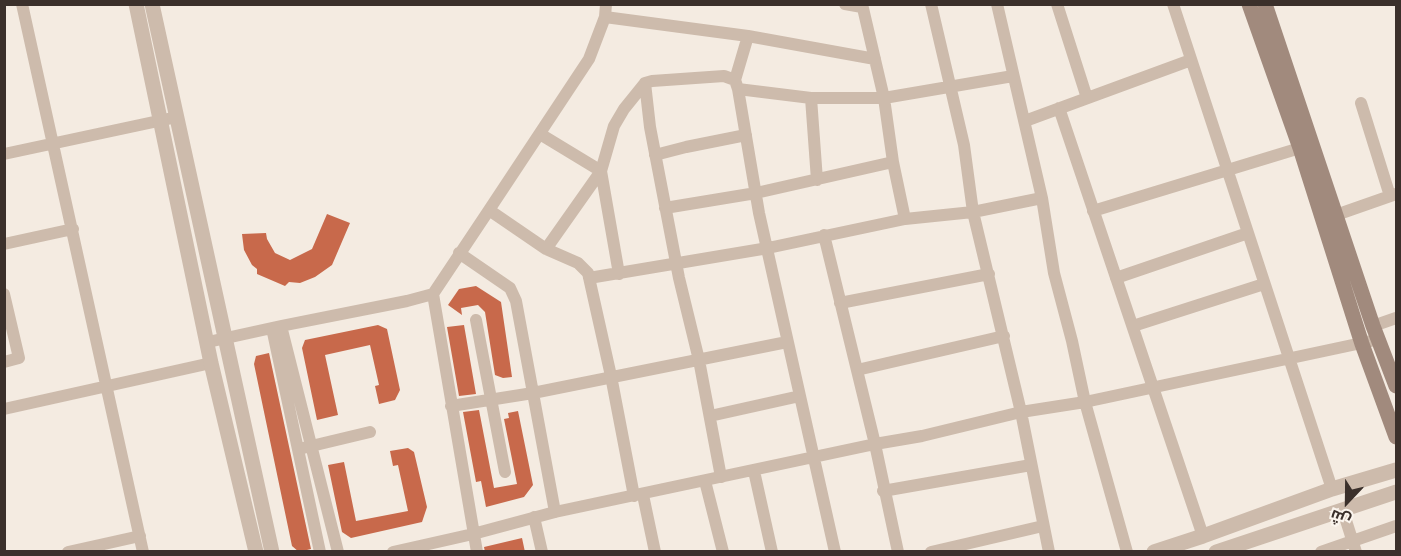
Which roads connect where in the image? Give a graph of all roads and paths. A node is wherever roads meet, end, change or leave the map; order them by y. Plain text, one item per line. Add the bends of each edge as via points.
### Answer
1 (22, 4) edge
2 (136, 4) edge
3 (152, 4) edge
4 (845, 4) edge
5 (931, 4) edge
6 (998, 4) edge
7 (1057, 4) edge
8 (1173, 4) edge
9 (1249, 4) edge
10 (1265, 4) edge
11 (862, 6) edge
12 (605, 11) edge
13 (748, 36) junction
14 (875, 59) junction
15 (1191, 60) junction
16 (1013, 76) junction
17 (645, 82) junction
18 (736, 85) junction
19 (950, 86) junction
20 (811, 98) junction
21 (884, 98) junction
22 (1087, 98) junction
23 (1361, 103) dead end
24 (1059, 108) junction
25 (177, 117) junction
26 (161, 119) junction
27 (1025, 121) junction
28 (540, 134) junction
29 (746, 135) junction
30 (54, 143) junction
31 (1300, 148) junction
32 (4, 154) edge
33 (655, 155) junction
34 (893, 162) junction
35 (601, 171) junction
36 (1227, 171) junction
37 (817, 180) junction
38 (756, 193) junction
39 (1393, 195) edge
40 (1042, 198) junction
41 (665, 208) junction
42 (489, 210) junction
43 (1093, 211) junction
44 (973, 212) junction
45 (1336, 214) junction
46 (905, 219) junction
47 (73, 229) junction
48 (1248, 233) junction
49 (824, 235) junction
50 (4, 244) edge
51 (768, 248) junction
52 (546, 249) junction
53 (459, 253) junction
54 (676, 265) junction
55 (619, 274) junction
56 (988, 274) junction
57 (589, 278) junction
58 (1116, 278) junction
59 (1264, 284) junction
60 (4, 294) edge
61 (433, 294) junction
62 (840, 303) junction
63 (1396, 318) edge
64 (476, 320) dead end
65 (1133, 326) junction
66 (276, 327) junction
67 (1375, 332) junction
68 (1004, 336) junction
69 (224, 339) junction
70 (208, 342) junction
71 (787, 342) junction
72 (1362, 344) junction
73 (1288, 358) junction
74 (699, 360) junction
75 (4, 362) edge
76 (211, 363) junction
77 (857, 370) junction
78 (611, 376) junction
79 (105, 385) junction
80 (1396, 386) edge
81 (1153, 387) junction
82 (533, 393) junction
83 (800, 396) junction
84 (492, 399) junction
85 (1085, 402) junction
86 (451, 406) junction
87 (4, 409) edge
88 (1021, 412) junction
89 (710, 416) junction
90 (370, 432) dead end
91 (1396, 437) edge
92 (875, 444) junction
93 (304, 447) junction
94 (813, 458) junction
95 (1030, 465) junction
96 (1396, 470) edge
97 (754, 471) junction
98 (505, 472) dead end
99 (721, 477) junction
100 (705, 482) junction
101 (1332, 489) junction
102 (883, 491) junction
103 (1396, 492) edge
104 (638, 495) junction
105 (1343, 510) junction
106 (555, 512) junction
107 (534, 517) junction
108 (1044, 526) junction
109 (1396, 526) edge
110 (473, 534) junction
111 (140, 536) junction
112 (1203, 536) junction
113 (1354, 546) edge
114 (68, 552) edge
115 (143, 552) edge
116 (256, 552) edge
117 (272, 552) edge
118 (321, 552) edge
119 (338, 552) edge
120 (393, 552) edge
121 (477, 552) edge
122 (542, 552) edge
123 (655, 552) edge
124 (723, 552) edge
125 (772, 552) edge
126 (835, 552) edge
127 (898, 552) edge
128 (931, 552) edge
129 (1049, 552) edge
130 (1126, 552) edge
131 (1154, 552) edge
132 (1216, 552) edge
133 (1321, 552) edge

1 - 30 street
2 - 26 street
3 - 25 street
4 - 11 street
5 - 19 street
6 - 16 street
7 - 22 street
8 - 15 street
9 - 31 main road
10 - 45 main road
11 - 14 street
12 - 13 street
12 - 28 street via 589,59
13 - 14 street
13 - 18 street
14 - 21 street
15 - 22 street
15 - 36 street
16 - 19 street
16 - 27 street
17 - 18 street via 724,76
17 - 33 street
17 - 35 street via 614,126
18 - 20 street
18 - 29 street
19 - 21 street
19 - 44 street via 964,145
20 - 21 street
20 - 37 street
21 - 34 street
22 - 24 street
23 - 39 street
24 - 27 street
24 - 43 street
25 - 26 street
25 - 69 street
26 - 30 street
26 - 70 street
27 - 40 street
28 - 35 street
28 - 42 street
29 - 33 street
29 - 38 street
30 - 32 street
30 - 47 street
31 - 36 street
31 - 72 main road
33 - 41 street
34 - 37 street
34 - 46 street
35 - 52 street
35 - 55 street
36 - 43 street
36 - 48 street
37 - 38 street
38 - 41 street
38 - 51 street
39 - 45 street
40 - 44 street
40 - 85 street via 1054,273
41 - 54 street
42 - 52 street
42 - 53 street
43 - 58 street
44 - 46 street
44 - 56 street
45 - 67 main road
46 - 49 street
47 - 50 street
47 - 79 street
48 - 58 street
48 - 59 street
49 - 51 street
49 - 62 street
51 - 54 street
51 - 71 street
52 - 57 street via 578,263
53 - 61 street
53 - 82 street via 510,288 516,301
54 - 55 street
54 - 74 street
55 - 57 street
56 - 62 street
56 - 68 street
57 - 78 street
58 - 65 street
59 - 65 street
59 - 73 street
60 - 75 street via 19,358
61 - 66 street
61 - 86 street
62 - 77 street
63 - 67 street
64 - 84 street
65 - 81 street
66 - 69 street
66 - 93 street
67 - 72 street
67 - 80 main road
68 - 77 street
68 - 88 street
69 - 70 street
69 - 117 street
70 - 76 street
71 - 74 street
71 - 83 street
72 - 73 street
72 - 91 main road
73 - 81 street
73 - 101 street
74 - 78 street
74 - 89 street
76 - 79 street
76 - 116 street
77 - 92 street
78 - 82 street
78 - 104 street
79 - 87 street
79 - 111 street
81 - 85 street
81 - 112 street
82 - 84 street
82 - 106 street
83 - 89 street
83 - 94 street
84 - 86 street
84 - 98 street
85 - 88 street
85 - 130 street
86 - 110 street
88 - 92 street
88 - 95 street
89 - 99 street
90 - 93 street
92 - 94 street
92 - 102 street
93 - 118 street
93 - 119 street
94 - 97 street
94 - 126 street
95 - 102 street
95 - 108 street
96 - 101 street
97 - 99 street
97 - 125 street
99 - 100 street
100 - 104 street
100 - 124 street
101 - 112 street
102 - 127 street
103 - 105 street
104 - 106 street
104 - 123 street
105 - 113 street
105 - 132 street
106 - 107 street
107 - 110 street
107 - 122 street
108 - 128 street
108 - 129 street
109 - 113 street
110 - 120 street
110 - 121 street
111 - 114 street
111 - 115 street
112 - 131 street
113 - 133 street

